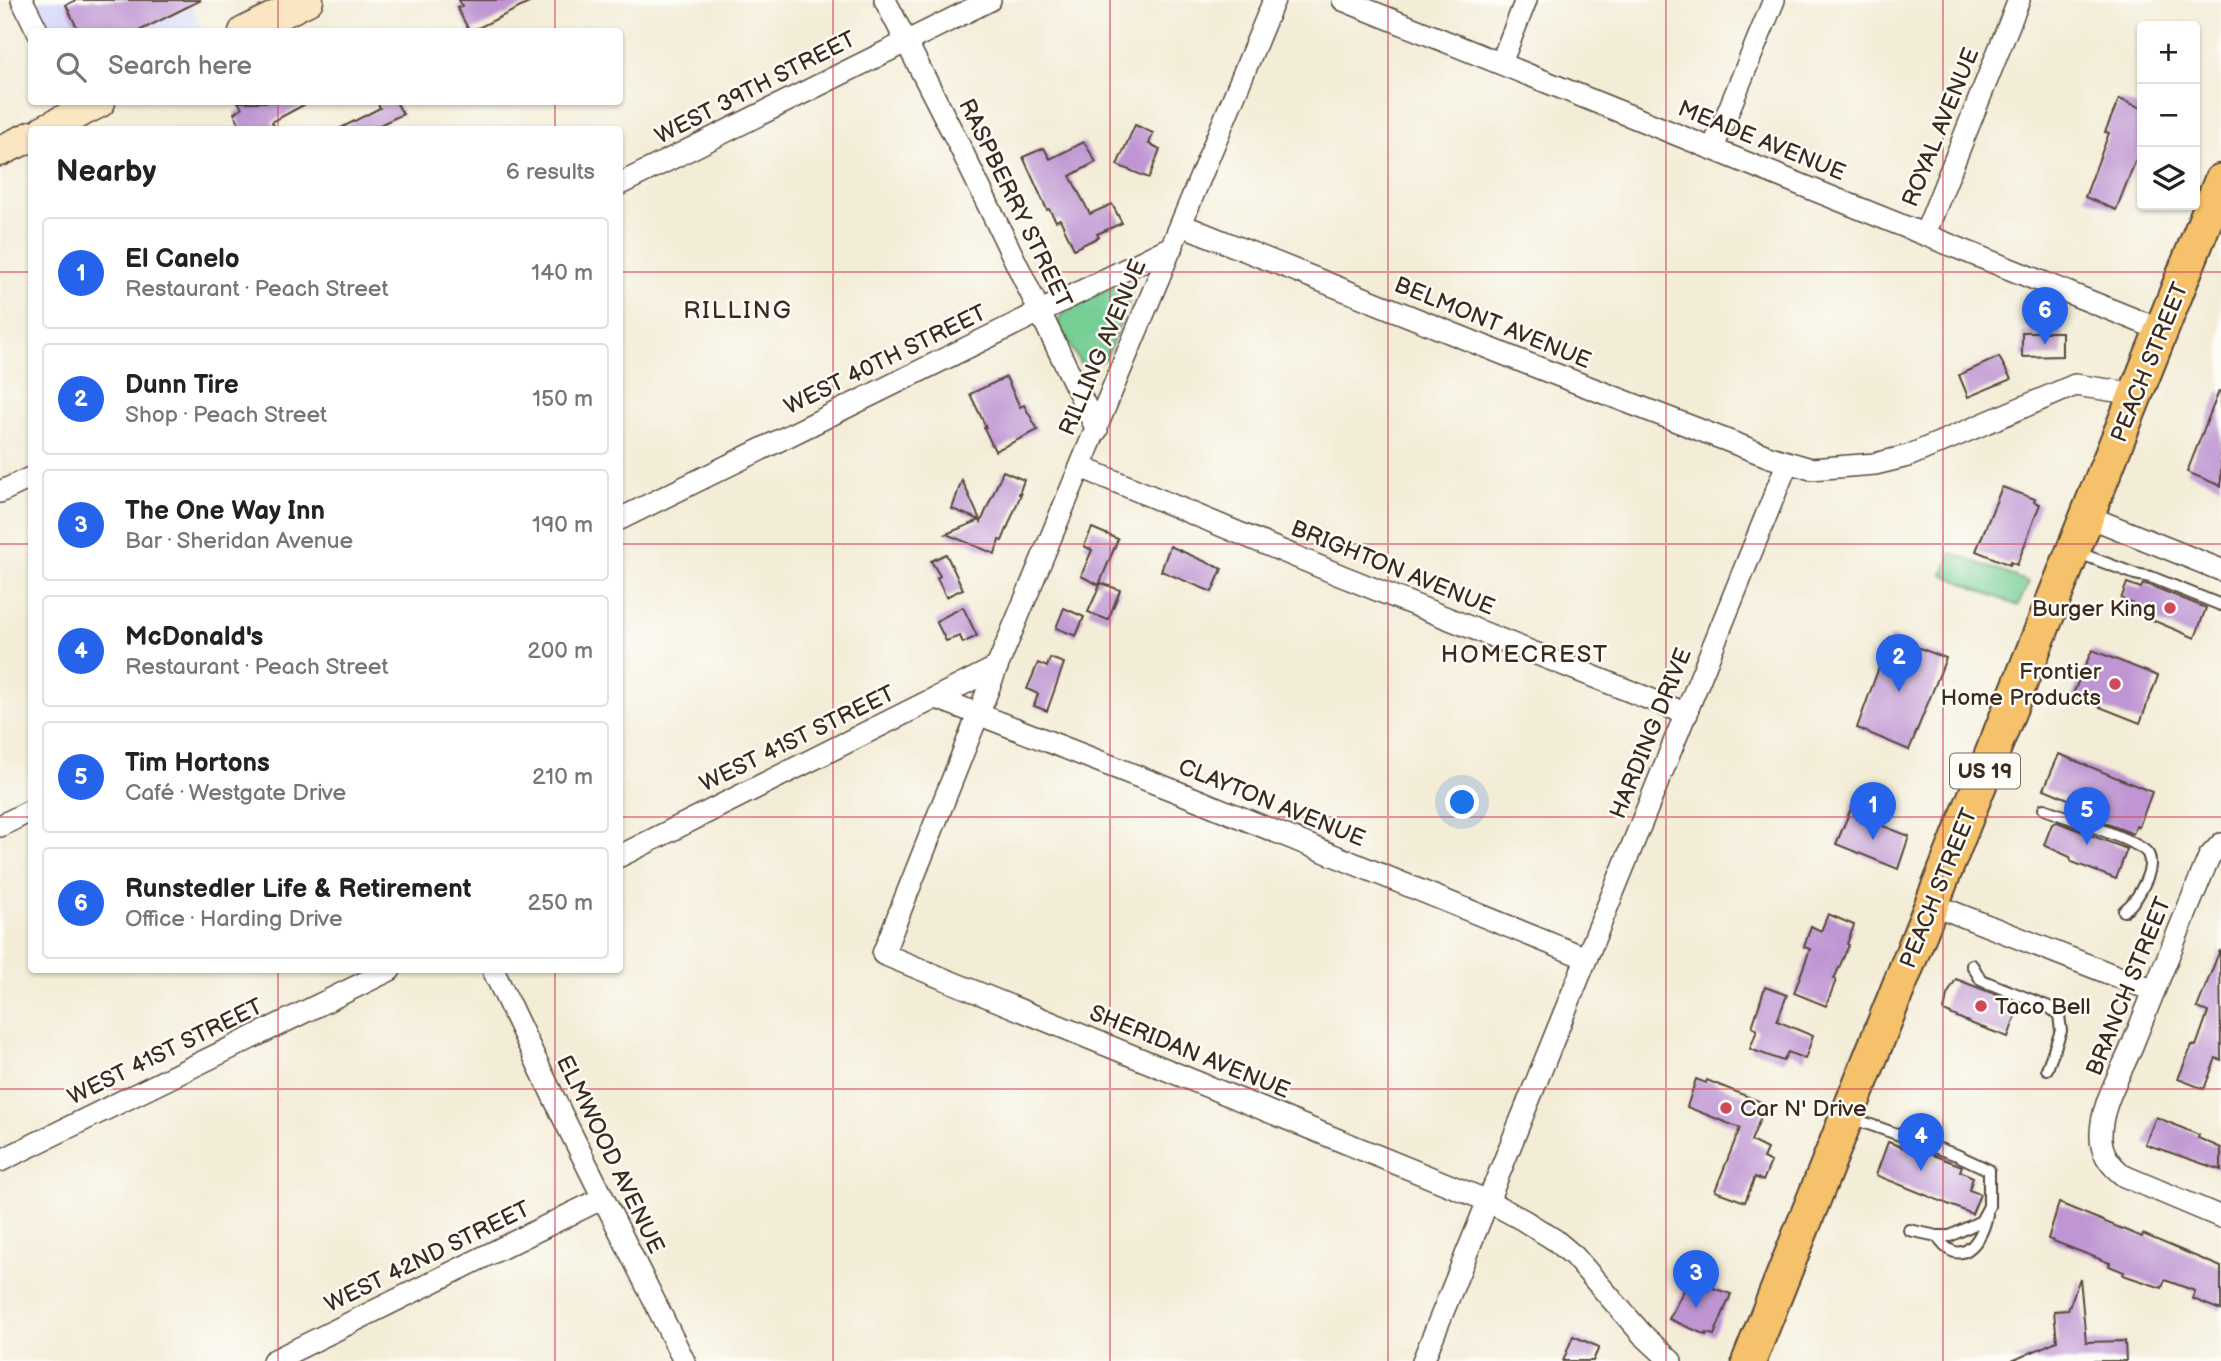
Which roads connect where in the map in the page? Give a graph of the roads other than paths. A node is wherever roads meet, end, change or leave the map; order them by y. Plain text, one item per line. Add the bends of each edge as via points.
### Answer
1 (22, 0) edge
2 (308, 0) edge
3 (886, 0) edge
4 (990, 0) edge
5 (1274, 0) edge
6 (1343, 0) edge
7 (1526, 0) edge
8 (1774, 0) edge
9 (2019, 0) edge
10 (36, 28) edge
11 (252, 28) edge
12 (906, 41) junction
13 (1501, 63) junction
14 (84, 111) edge
15 (52, 126) edge
16 (28, 138) edge
17 (1713, 148) junction
18 (0, 151) edge
19 (2221, 181) edge
20 (623, 182) edge
21 (1182, 225) junction
22 (1925, 234) junction
23 (1173, 246) junction
24 (1039, 312) junction
25 (2161, 330) junction
26 (2136, 394) junction
27 (1097, 430) junction
28 (1787, 464) junction
29 (1081, 467) junction
30 (28, 479) edge
31 (0, 492) edge
32 (2087, 516) junction
33 (623, 518) edge
34 (2073, 550) junction
35 (2221, 570) edge
36 (2221, 605) edge
37 (997, 667) junction
38 (937, 698) junction
39 (979, 713) junction
40 (1687, 713) junction
41 (2044, 809) dead end
42 (28, 812) edge
43 (0, 826) edge
44 (2221, 844) edge
45 (623, 855) edge
46 (1932, 904) junction
47 (2124, 911) dead end
48 (1586, 958) junction
49 (1972, 965) dead end
50 (384, 973) edge
51 (494, 973) edge
52 (2154, 991) junction
53 (2047, 1069) dead end
54 (1847, 1116) junction
55 (0, 1161) edge
56 (603, 1198) junction
57 (1488, 1201) junction
58 (1987, 1214) junction
59 (2221, 1217) edge
60 (1909, 1230) dead end
61 (1937, 1236) junction
62 (274, 1361) edge
63 (684, 1361) edge
64 (1423, 1361) edge
65 (1671, 1361) edge
66 (1749, 1361) edge

1 - 10 street
2 - 11 main road
3 - 12 street, RASPBERRY STREET
4 - 12 street, WEST 39TH STREET
5 - 21 street, RILLING AVENUE
6 - 13 street, MEADE AVENUE
7 - 13 street
8 - 17 street
9 - 22 street, ROYAL AVENUE
12 - 20 street, WEST 39TH STREET
12 - 24 street, RASPBERRY STREET
13 - 17 street, MEADE AVENUE
14 - 15 main road
16 - 18 main road
17 - 22 street, MEADE AVENUE
19 - 25 main road, PEACH STREET / US 19
21 - 23 street, RILLING AVENUE
21 - 28 street, BELMONT AVENUE
22 - 25 street, MEADE AVENUE
23 - 24 street, WEST 40TH STREET
23 - 27 street, RILLING AVENUE
24 - 27 street, RASPBERRY STREET
24 - 33 street, WEST 40TH STREET
25 - 26 main road, PEACH STREET / US 19
26 - 28 street via 2075,385 1908,456 1875,464 1811,469
26 - 32 main road, PEACH STREET / US 19
27 - 29 street, RILLING AVENUE
28 - 40 street, HARDING DRIVE
29 - 37 street, RILLING AVENUE
29 - 40 street, BRIGHTON AVENUE
30 - 31 street
32 - 34 main road, PEACH STREET / US 19
32 - 35 street
34 - 36 lane
34 - 46 main road, PEACH STREET / US 19
37 - 38 street, WEST 41ST STREET
37 - 39 street, RILLING AVENUE
38 - 39 street, CLAYTON AVENUE
38 - 45 street, WEST 41ST STREET
39 - 48 street, CLAYTON AVENUE
39 - 57 street, SHERIDAN AVENUE via 883,954
40 - 48 street, HARDING DRIVE
41 - 47 lane via 2148,853 2146,880
42 - 43 street
44 - 52 street, BRANCH STREET via 2209,857
46 - 52 street
46 - 54 main road, PEACH STREET / US 19
48 - 57 street, HARDING DRIVE
49 - 53 lane via 1981,979 2059,1015 2061,1031
50 - 55 street, WEST 41ST STREET
51 - 56 street, ELMWOOD AVENUE
52 - 59 street, BRANCH STREET via 2105,1111 2104,1154 2124,1177
54 - 58 lane via 1989,1170
54 - 66 main road, PEACH STREET / US 19
56 - 62 street, WEST 42ND STREET
56 - 63 street, ELMWOOD AVENUE
57 - 64 street, HARDING DRIVE
57 - 65 street, SHERIDAN AVENUE via 1534,1226 1574,1256
58 - 61 lane via 1961,1232
58 - 61 lane via 1971,1250 1950,1250
60 - 61 lane

